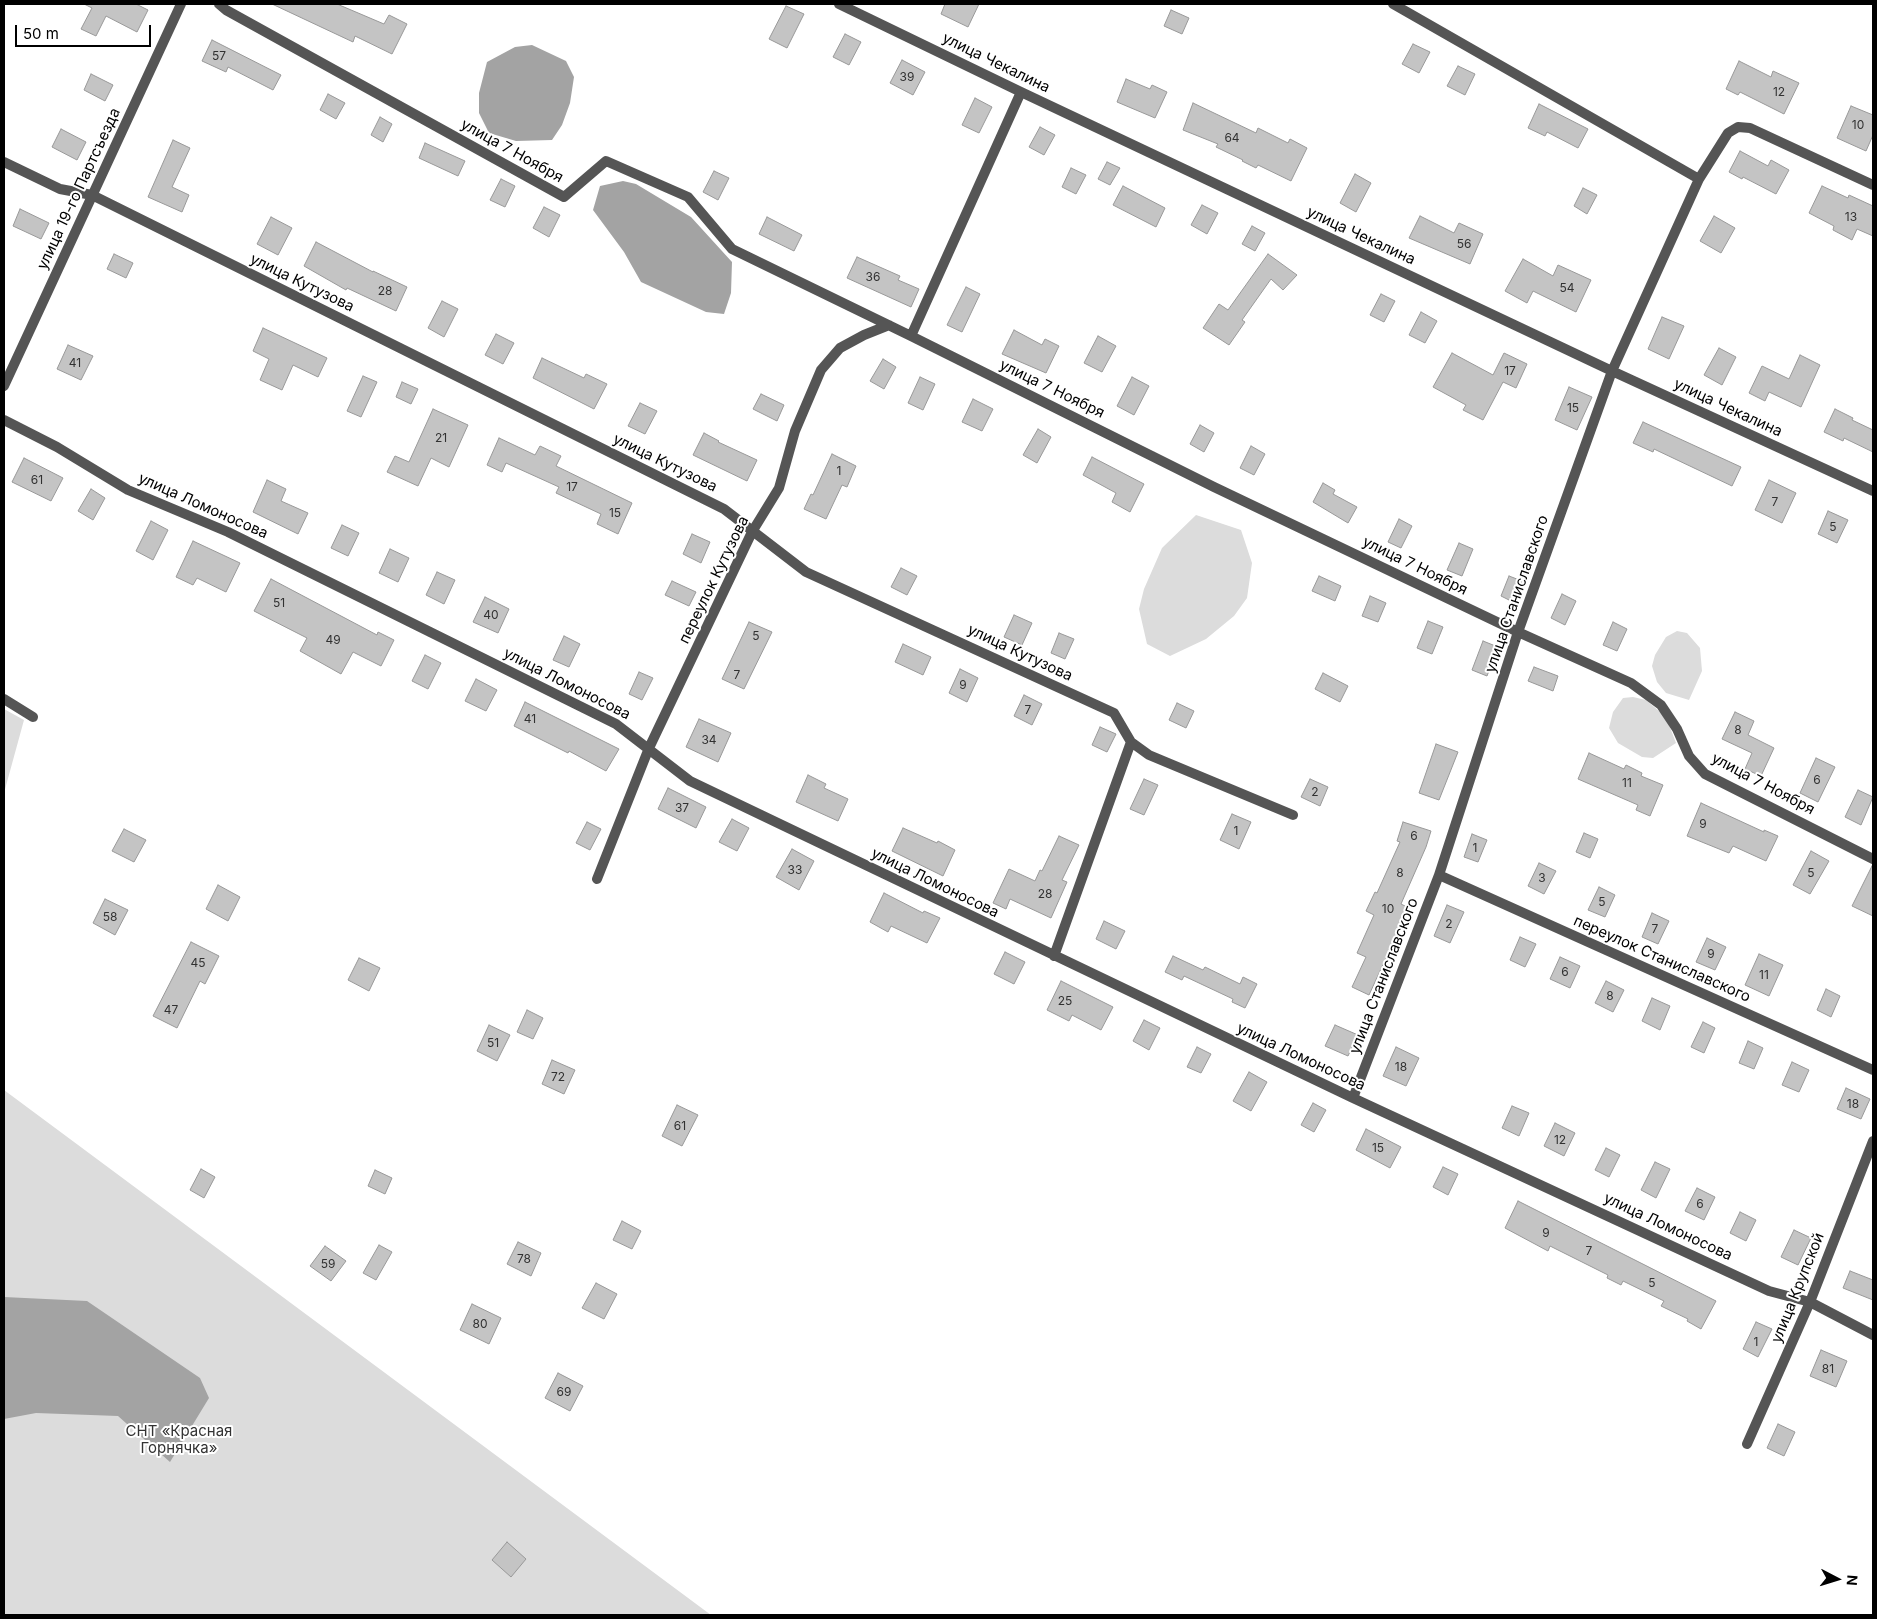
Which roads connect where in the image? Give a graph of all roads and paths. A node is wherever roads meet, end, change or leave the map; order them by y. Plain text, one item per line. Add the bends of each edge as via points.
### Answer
1 (181, 4) edge
2 (219, 4) edge
3 (839, 4) edge
4 (1393, 4) edge
5 (1021, 92) junction
6 (4, 162) edge
7 (1699, 179) junction
8 (1873, 184) edge
9 (92, 195) junction
10 (889, 325) junction
11 (911, 336) junction
12 (1612, 371) junction
13 (4, 386) edge
14 (4, 420) edge
15 (1873, 491) edge
16 (752, 532) junction
17 (1518, 632) junction
18 (4, 699) edge
19 (34, 717) dead end
20 (1131, 742) junction
21 (649, 748) junction
22 (1293, 816) dead end
23 (1873, 858) edge
24 (1439, 875) junction
25 (597, 880) dead end
26 (1054, 956) junction
27 (1873, 1070) edge
28 (1353, 1098) junction
29 (1873, 1141) edge
30 (1810, 1302) junction
31 (1873, 1335) edge
32 (1747, 1444) dead end

1 - 9 street, улица 19-го Партсъезда
2 - 10 street, улица 7 Ноября via 564,197 606,161 688,197 732,249
3 - 5 street, улица Чекалина
4 - 7 street
5 - 11 street
5 - 12 street, улица Чекалина
6 - 9 street, улица Кутузова via 60,189
7 - 8 street, улица Станиславского via 1728,133 1738,127 1750,128
7 - 12 street, улица Станиславского
9 - 13 street, улица 19-го Партсъезда
9 - 16 street, улица Кутузова via 724,509
10 - 11 street, улица 7 Ноября
10 - 16 street, переулок Кутузова via 840,348 821,370 795,431 779,488
11 - 17 street, улица 7 Ноября via 1214,487
12 - 15 street, улица Чекалина
12 - 17 street, улица Станиславского
14 - 21 street, улица Ломоносова via 57,447 128,490 228,532 616,724
16 - 20 street, улица Кутузова via 806,572 1114,713
16 - 21 street, переулок Кутузова
17 - 23 street, улица 7 Ноября via 1631,683 1661,705 1689,756 1705,774
17 - 24 street, улица Станиславского
18 - 19 street
20 - 22 street, улица Кутузова via 1149,755
20 - 26 street
21 - 25 street, переулок Кутузова
21 - 26 street, улица Ломоносова via 690,782
24 - 27 street, переулок Станиславского
24 - 28 street, улица Станиславского
26 - 28 street, улица Ломоносова
28 - 30 street, улица Ломоносова via 1769,1291
29 - 30 street, улица Крупской
30 - 31 street, улица Ломоносова
30 - 32 street, улица Крупской

